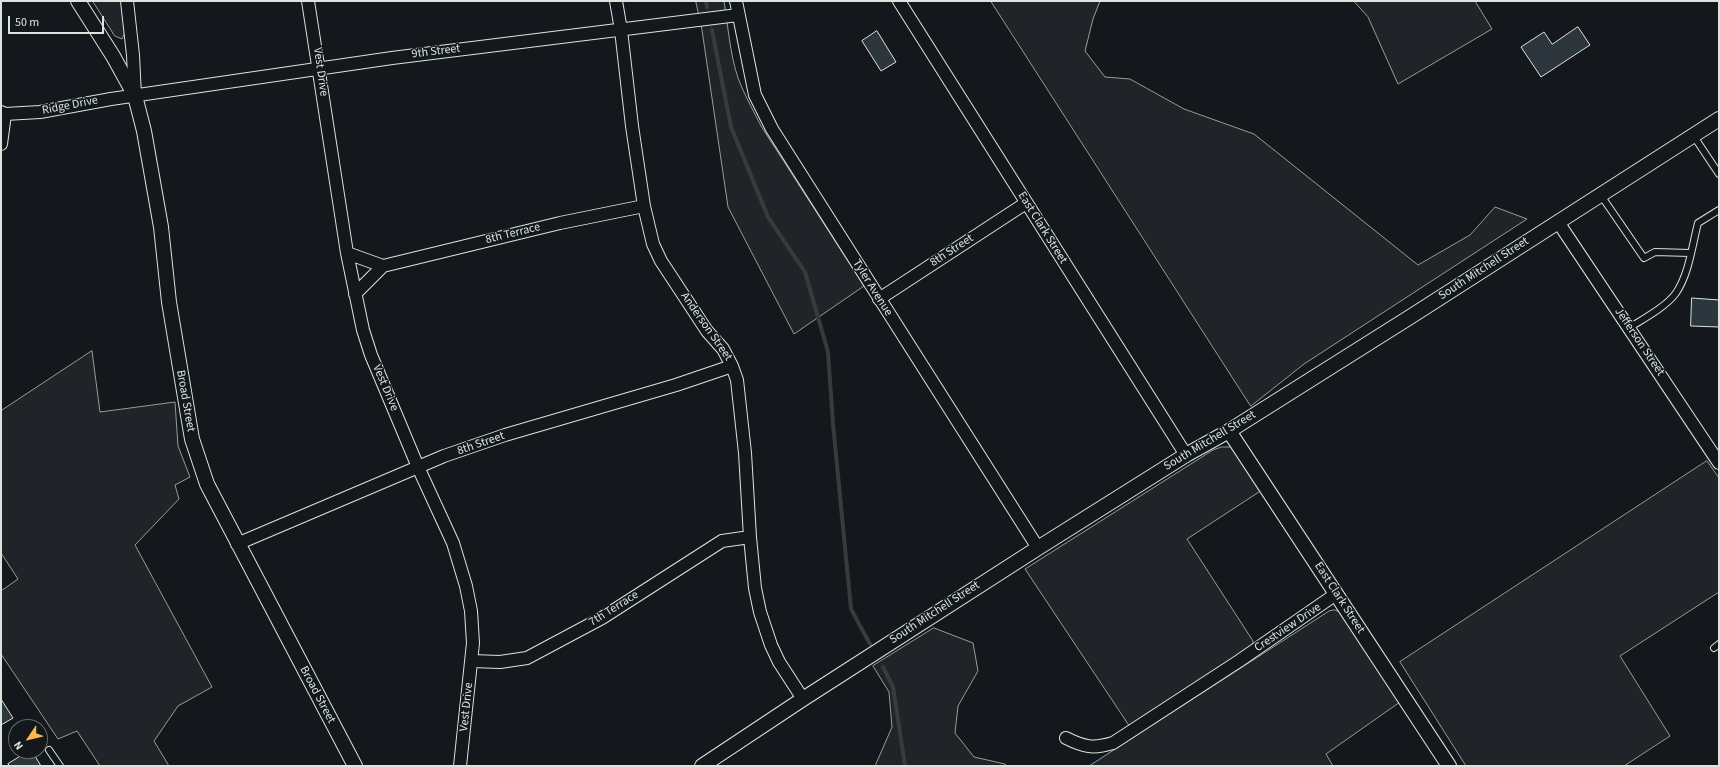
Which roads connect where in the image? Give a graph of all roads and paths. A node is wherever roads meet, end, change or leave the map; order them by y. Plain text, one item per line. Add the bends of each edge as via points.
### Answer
1 (78, 1) edge
2 (127, 1) edge
3 (308, 1) edge
4 (616, 1) edge
5 (736, 1) edge
6 (899, 1) edge
7 (738, 16) junction
8 (621, 30) junction
9 (320, 68) junction
10 (135, 96) junction
11 (3, 113) edge
12 (1719, 119) edge
13 (1693, 135) junction
14 (1, 144) edge
15 (1719, 174) edge
16 (1600, 194) junction
17 (1026, 203) junction
18 (644, 206) junction
19 (1719, 210) edge
20 (1558, 222) junction
21 (347, 253) junction
22 (1690, 254) junction
23 (382, 266) junction
24 (355, 294) junction
25 (879, 299) junction
26 (1628, 328) junction
27 (732, 366) junction
28 (1229, 431) junction
29 (1186, 455) junction
30 (1719, 463) edge
31 (418, 467) junction
32 (750, 537) junction
33 (237, 544) junction
34 (1038, 548) junction
35 (1336, 594) junction
36 (472, 661) junction
37 (803, 699) junction
38 (1066, 738) dead end
39 (49, 750) dead end
40 (717, 762) edge
41 (60, 766) edge
42 (355, 766) edge
43 (460, 766) edge
44 (702, 766) edge
45 (1449, 766) edge

1 - 10 street
2 - 10 street, Broad Street
3 - 9 street, Vest Drive
4 - 8 street, Anderson Street
5 - 7 street
6 - 17 street, East Clark Street
7 - 8 street, 9th Street
7 - 25 street, Tyler Avenue via 755,96 772,129
8 - 9 street, 9th Street
8 - 18 street, Anderson Street
9 - 10 street, 9th Street
9 - 21 street, Vest Drive
10 - 11 street, Ridge Drive via 40,112
10 - 33 street, Broad Street via 144,131 161,227 169,302 192,439 207,484
11 - 14 street, Ridge Drive
12 - 13 street, South Mitchell Street
13 - 15 lane
13 - 16 street, South Mitchell Street
16 - 20 street, South Mitchell Street
16 - 22 lane via 1644,258 1655,252
17 - 25 street, 8th Street
17 - 29 street, East Clark Street
18 - 23 street, 8th Terrace via 560,222
18 - 27 street, Anderson Street via 653,244 661,261 707,330 723,349
19 - 22 lane via 1698,223
20 - 26 street, Jefferson Street
20 - 28 street, South Mitchell Street
21 - 23 street
21 - 24 street, Vest Drive
22 - 26 lane via 1683,280 1675,294 1657,310
23 - 24 street
24 - 31 street, Vest Drive via 371,355
25 - 34 street, Tyler Avenue
26 - 30 street, Jefferson Street
27 - 31 street, 8th Street via 504,435
27 - 32 street, Anderson Street via 737,380 745,454
28 - 29 street, South Mitchell Street
28 - 35 street, East Clark Street
29 - 34 street, South Mitchell Street
31 - 33 street, 8th Street
31 - 36 street, Vest Drive via 453,543 466,586 471,611
32 - 36 street, 7th Terrace via 722,541 602,618 527,658 483,663
32 - 37 street, Anderson Street via 760,612 779,662
33 - 42 street, Broad Street
34 - 37 street, South Mitchell Street
35 - 38 street, Crestview Drive via 1113,743 1100,747 1083,746
35 - 45 street, East Clark Street
36 - 43 street, Vest Drive
37 - 40 street, South Mitchell Street
39 - 41 lane
40 - 44 street, South Mitchell Street

